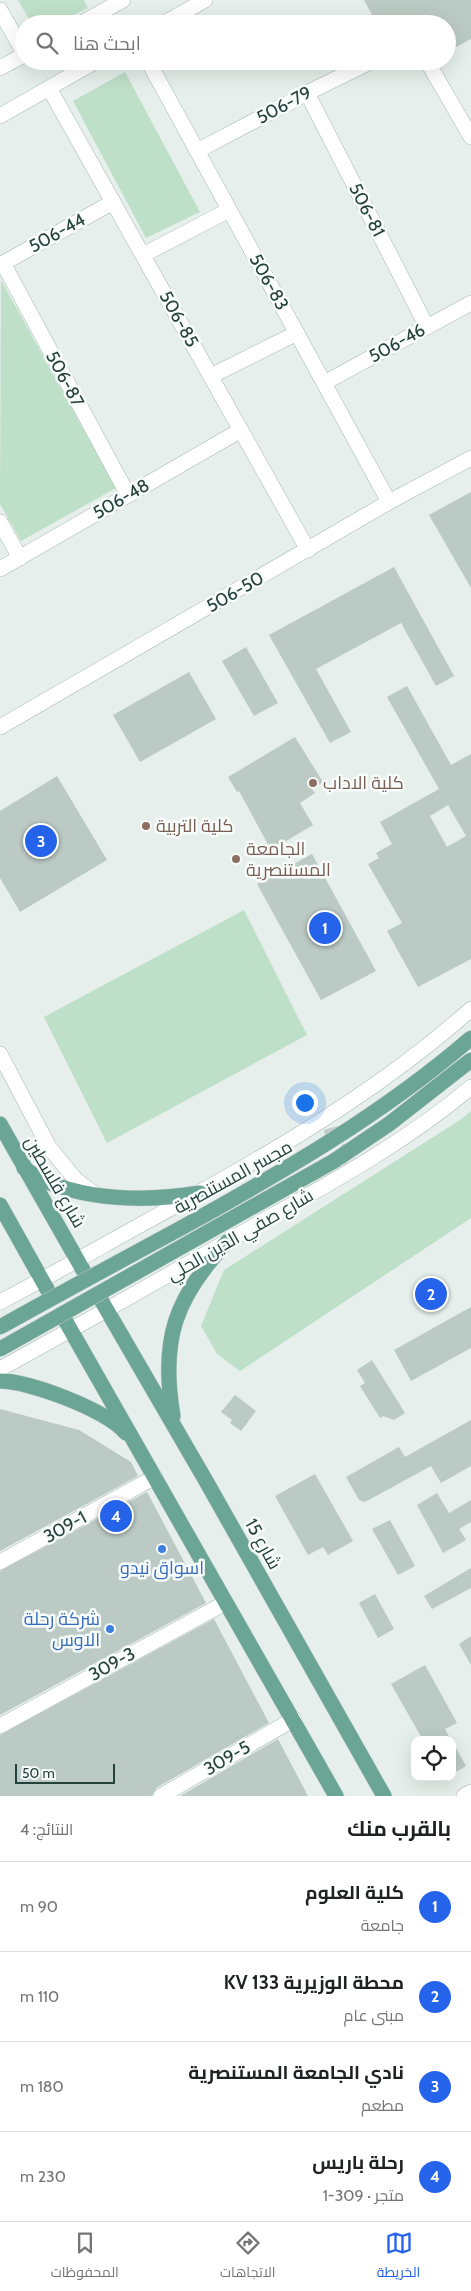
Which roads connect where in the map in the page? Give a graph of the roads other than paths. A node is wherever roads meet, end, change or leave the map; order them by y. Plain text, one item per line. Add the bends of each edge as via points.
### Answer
1 (205, 0) edge
2 (114, 2) edge
3 (0, 10) edge
4 (94, 15) edge
5 (179, 15) edge
6 (15, 38) edge
7 (15, 59) edge
8 (0, 68) edge
9 (81, 70) edge
10 (153, 70) edge
11 (354, 70) edge
12 (432, 70) edge
13 (50, 88) junction
14 (307, 93) junction
15 (0, 116) edge
16 (471, 137) edge
17 (197, 152) junction
18 (113, 202) junction
19 (229, 210) junction
20 (143, 255) junction
21 (1, 264) edge
22 (471, 303) edge
23 (427, 327) junction
24 (297, 333) junction
25 (211, 376) junction
26 (324, 383) junction
27 (241, 430) junction
28 (471, 458) edge
29 (128, 495) junction
30 (389, 502) junction
31 (0, 522) edge
32 (308, 550) junction
33 (20, 558) junction
34 (0, 569) edge
35 (0, 727) edge
36 (471, 1010) edge
37 (471, 1038) edge
38 (0, 1054) edge
39 (471, 1060) edge
40 (471, 1087) edge
41 (336, 1113) junction
42 (0, 1124) edge
43 (331, 1128) tunnel mouth
44 (350, 1159) tunnel mouth
45 (367, 1161) junction
46 (24, 1168) junction
47 (93, 1193) junction
48 (200, 1193) junction
49 (0, 1205) edge
50 (228, 1241) junction
51 (80, 1265) junction
52 (45, 1285) junction
53 (0, 1302) edge
54 (104, 1306) junction
55 (68, 1325) junction
56 (0, 1327) edge
57 (0, 1349) edge
58 (0, 1369) edge
59 (0, 1381) edge
60 (176, 1428) junction
61 (137, 1448) junction
62 (155, 1477) junction
63 (0, 1562) edge
64 (225, 1603) junction
65 (294, 1719) junction
66 (0, 1726) edge
67 (471, 1792) edge
68 (161, 1796) edge
69 (336, 1796) edge
70 (384, 1796) edge
71 (464, 1796) edge

1 - 5 street
2 - 4 street
3 - 6 street
7 - 8 street
9 - 13 street
10 - 17 street, 506-83
11 - 14 street, 506-79
12 - 16 street
13 - 15 street
13 - 18 street, 506-85
14 - 17 street, 506-79
14 - 23 street, 506-81
17 - 19 street, 506-83
18 - 20 street, 506-85
18 - 21 street, 506-44
19 - 20 street
19 - 24 street, 506-83
20 - 25 street, 506-85
21 - 29 street, 506-87
22 - 23 street, 506-46
23 - 26 street, 506-46
24 - 25 street
24 - 26 street, 506-83
25 - 27 street, 506-85
26 - 30 street, 506-83
27 - 29 street, 506-48
27 - 32 street, 506-85
28 - 30 street, 506-50
29 - 33 street, 506-48
30 - 32 street, 506-50
31 - 33 street
32 - 35 street, 506-50
33 - 34 street, 506-48
36 - 41 street via 412,1059
37 - 56 main road, مجسر المستنصرية, bridge via 406,1091 325,1145
38 - 47 street via 50,1147 76,1180
39 - 57 main road, مجسر المستنصرية, bridge via 389,1124 334,1161
40 - 45 street, شارع صفي الدين الحلي via 439,1113
41 - 43 street
41 - 48 street
42 - 46 main road, شارع فلسطين
44 - 45 street
45 - 50 street, شارع صفي الدين الحلي
46 - 47 main road via 45,1182
46 - 51 main road, شارع فلسطين
47 - 48 main road via 165,1198
48 - 51 street
49 - 52 main road
50 - 54 street, شارع صفي الدين الحلي
50 - 60 main road via 203,1267 178,1314 167,1370
51 - 52 street
52 - 53 street
54 - 55 street, شارع صفي الدين الحلي
54 - 60 main road, شارع 15
55 - 58 street, شارع صفي الدين الحلي
55 - 61 main road
59 - 61 main road via 20,1382 95,1412 120,1427
60 - 70 main road, شارع 15
61 - 62 main road
62 - 63 street, 309-1
62 - 64 main road
64 - 65 main road
64 - 66 street, 309-3
65 - 68 street, 309-5
65 - 69 main road
67 - 71 street

